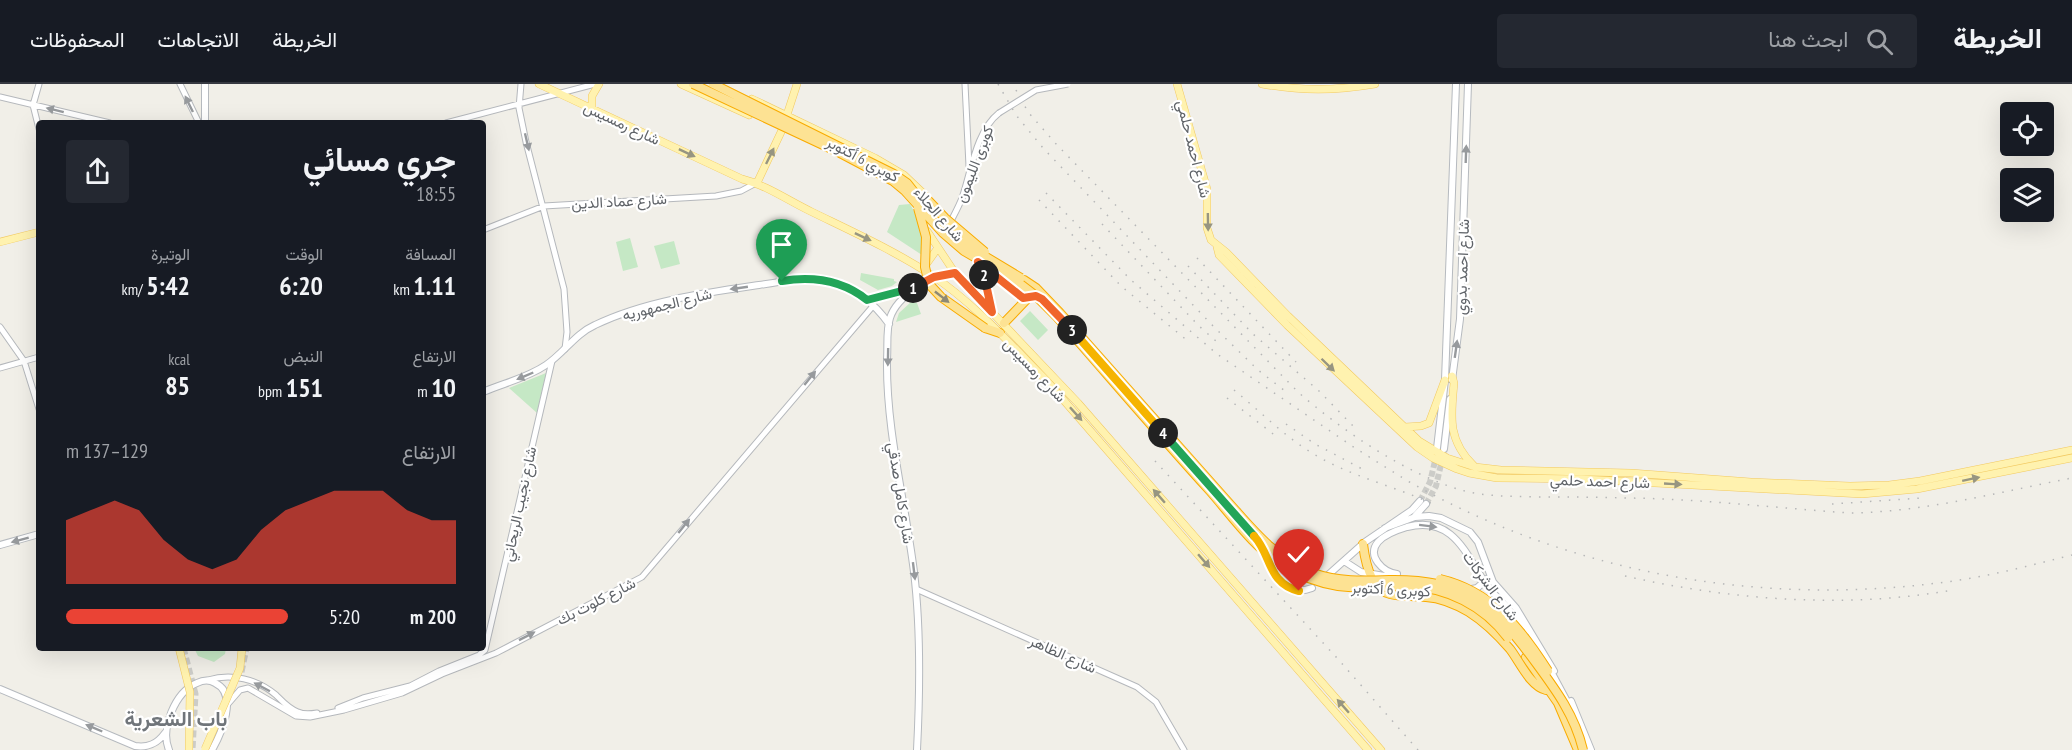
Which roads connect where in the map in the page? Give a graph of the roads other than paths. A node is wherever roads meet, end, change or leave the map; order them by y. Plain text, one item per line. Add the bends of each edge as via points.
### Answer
1 (39, 84) edge
2 (180, 84) edge
3 (205, 84) edge
4 (521, 84) edge
5 (539, 84) edge
6 (597, 84) edge
7 (681, 84) edge
8 (693, 84) edge
9 (713, 84) edge
10 (719, 84) edge
11 (797, 84) edge
12 (965, 84) edge
13 (1070, 84) edge
14 (1177, 84) edge
15 (1262, 84) edge
16 (1375, 84) edge
17 (1456, 84) edge
18 (1468, 84) edge
19 (560, 94) junction
20 (0, 97) edge
21 (519, 103) junction
22 (33, 105) junction
23 (592, 108) junction
24 (788, 116) junction
25 (37, 120) edge
26 (92, 120) edge
27 (198, 120) edge
28 (205, 120) edge
29 (457, 120) edge
30 (782, 130) junction
31 (970, 168) junction
32 (757, 183) junction
33 (906, 183) junction
34 (1465, 184) junction
35 (1453, 186) junction
36 (920, 190) junction
37 (1464, 201) junction
38 (918, 204) junction
39 (1452, 205) junction
40 (544, 206) junction
41 (950, 223) junction
42 (486, 229) edge
43 (36, 233) edge
44 (931, 238) junction
45 (0, 242) edge
46 (937, 249) junction
47 (978, 262) junction
48 (920, 268) junction
49 (955, 273) junction
50 (1005, 275) joint
51 (934, 277) junction
52 (1024, 280) joint
53 (917, 287) junction
54 (1028, 298) junction
55 (867, 300) junction
56 (1269, 303) junction
57 (873, 306) junction
58 (992, 312) junction
59 (1004, 323) junction
60 (889, 324) junction
61 (0, 327) edge
62 (1000, 333) junction
63 (565, 349) junction
64 (36, 358) edge
65 (24, 360) junction
66 (552, 361) junction
67 (0, 368) edge
68 (1452, 376) junction
69 (1445, 380) junction
70 (486, 391) edge
71 (36, 399) edge
72 (1405, 427) junction
73 (2072, 450) edge
74 (2072, 458) edge
75 (1475, 468) junction
76 (1194, 469) junction
77 (1581, 475) junction
78 (1415, 517) junction
79 (1385, 528) junction
80 (36, 535) edge
81 (1478, 542) junction
82 (1363, 544) junction
83 (0, 545) edge
84 (1464, 550) junction
85 (1344, 561) junction
86 (1371, 574) junction
87 (1397, 574) joint
88 (1328, 575) dead end
89 (1487, 579) junction
90 (1312, 588) dead end
91 (916, 589) junction
92 (487, 648) joint
93 (503, 649) junction
94 (180, 651) edge
95 (242, 651) edge
96 (484, 651) edge
97 (427, 680) junction
98 (207, 681) junction
99 (1549, 688) junction
100 (0, 689) edge
101 (226, 705) junction
102 (165, 733) junction
103 (136, 748) edge
104 (169, 750) edge
105 (189, 750) edge
106 (205, 750) edge
107 (212, 750) edge
108 (917, 750) edge
109 (1184, 750) edge
110 (1368, 750) edge
111 (1381, 750) edge
112 (1582, 750) edge

1 - 22 street
27 -> 2 street
3 - 28 main road
4 - 21 street
5 - 19 main road, شارع رمسيس
6 - 19 street
6 - 23 main road
7 - 30 main road, شارع الجلاء
8 - 38 highway, كوبري 6 أكتوبر, bridge via 881,175
9 - 33 highway, كوبري 6 أكتوبر, bridge
10 - 24 main road, شارع الجلاء
11 - 24 main road
12 - 31 street
13 - 31 street, كوبرى الليمون, bridge via 1036,90 995,116
14 -> 56 main road, شارع احمد حلمي via 1206,189 1208,233 1219,255
15 - 16 main road via 1300,90
17 - 35 main road, شارع احمد بدوي
34 -> 18 main road, شارع احمد بدوي
19 - 21 street
19 - 23 main road, شارع رمسيس
20 - 22 street
21 - 29 street
21 -> 40 street
22 - 25 street
26 -> 22 street
23 -> 32 main road, شارع رمسيس
24 - 30 main road
24 - 36 main road, شارع الجلاء via 875,158
32 -> 30 main road
30 - 44 main road, شارع الجلاء via 892,183 912,204
31 - 41 street, كوبرى الليمون
32 - 40 street, شارع عماد الدين via 716,196
32 -> 48 main road, شارع رمسيس
33 - 52 highway, كوبري 6 أكتوبر, bridge via 958,239
33 - 54 highway, bridge via 987,255
34 - 35 main road
34 - 37 main road, شارع احمد بدوي
35 - 39 main road, شارع احمد بدوي
36 - 41 main road, شارع الجلاء
36 - 44 main road
37 - 39 main road via 1458,199
68 -> 37 main road, شارع احمد بدوي via 1460,319
38 - 50 highway, كوبري 6 أكتوبر, bridge via 964,251
38 -> 62 highway, bridge via 926,237 929,284 985,328
39 - 69 main road, شارع احمد بدوي
40 - 42 street, شارع عماد الدين
40 - 63 street via 564,289
41 - 47 main road, شارع الجلاء
43 - 45 main road
44 - 46 main road, شارع الجلاء
46 - 48 main road
46 - 49 main road, شارع الجلاء
47 - 54 main road
47 - 58 main road, شارع الجلاء
48 - 51 main road, شارع رمسيس
49 - 51 main road
49 - 58 main road, شارع الجلاء
50 - 99 highway, كوبرى 6 أكتوبر, bridge via 1036,296 1057,317 1237,522 1277,561 1330,584 1419,587 1466,602 1503,632
51 - 53 main road
51 - 62 main road, شارع رمسيس
52 - 99 highway, كوبرى 6 أكتوبر, bridge via 1060,313 1271,549 1301,568 1323,576 1358,581 1422,581 1470,596 1504,622
53 - 55 main road
53 - 60 main road via 895,309
54 - 59 highway
54 - 76 main road via 1043,299
55 - 57 main road, شارع الجمهوريه
55 -> 63 main road, شارع الجمهوريه via 846,286 819,279 728,289 654,305 599,323
56 - 72 main road, شارع احمد حلمي
56 -> 77 main road, شارع احمد حلمي via 1362,397 1433,458 1479,476
57 - 60 main road, شارع الجمهوريه
93 -> 57 street, شارع كلوت بك via 642,577
58 - 59 main road, شارع رمسيس
111 -> 59 main road, شارع رمسيس
60 -> 91 main road, شارع كامل صدقي via 891,430
61 - 65 street
62 -> 110 main road, شارع رمسيس via 1113,455
63 - 66 main road, شارع الجمهوريه
64 - 65 street
65 - 67 street
65 - 71 street
66 -> 70 main road, شارع الجمهوريه via 531,374
66 - 92 street, شارع نجيب الريحاني
68 - 69 main road, شارع احمد بدوي via 1440,448
68 - 75 main road via 1454,438
69 - 72 main road via 1429,423
72 - 75 main road, شارع احمد حلمي via 1437,454
73 - 77 main road, شارع احمد حلمي via 1920,481 1874,486 1750,482 1631,472
77 -> 74 main road, شارع احمد حلمي via 1876,494 1959,482
75 - 77 main road, شارع احمد حلمي
76 - 90 main road via 1259,541 1281,582 1299,591
76 - 112 highway, bridge via 1279,561 1310,577 1339,584 1440,588 1468,599 1488,613 1515,641 1548,687
78 - 79 main road, شارع الشركات
78 - 79 main road via 1423,502
78 - 81 main road, شارع الشركات via 1441,518 1470,532
79 - 82 main road
80 -> 83 main road
81 - 84 main road
81 - 89 main road, شارع الشركات
82 - 85 main road
82 - 86 highway
87 -> 84 main road, شارع الشركات via 1379,565 1374,550 1378,542 1402,529 1423,524 1441,528
84 - 89 main road, شارع الشركات
85 - 86 main road
85 - 88 main road
86 - 89 main road via 1432,580 1467,590 1477,588
86 - 99 highway via 1381,589 1390,594 1429,597 1468,611 1489,626 1538,686
87 - 99 highway, bridge via 1451,581 1489,600 1519,630 1548,672
89 - 112 main road, شارع الشركات via 1544,661 1570,707
89 - 112 main road, شارع الشركات via 1516,608 1560,681 1578,716
91 - 108 main road, شارع كامل صدقي
91 - 109 street, شارع الظاهر via 1145,692 1156,702
92 - 93 street
93 - 97 street, شارع كلوت بك
94 - 105 main road, bridge via 190,692
95 - 106 main road, bridge via 240,668
96 - 97 street, شارع كلوت بك
97 -> 98 street, شارع كلوت بك via 333,710 307,714 294,711 267,688 249,680 231,677
97 - 101 street, شارع كلوت بك via 402,693 310,717 293,715 248,688 240,690
98 - 101 main road via 223,689
98 - 102 main road via 196,683 183,694 171,712
99 - 112 highway, كوبرى 6 أكتوبر, bridge via 1567,707
103 -> 100 main road
101 - 107 main road via 223,725
102 - 103 main road via 155,743
102 - 104 main road

